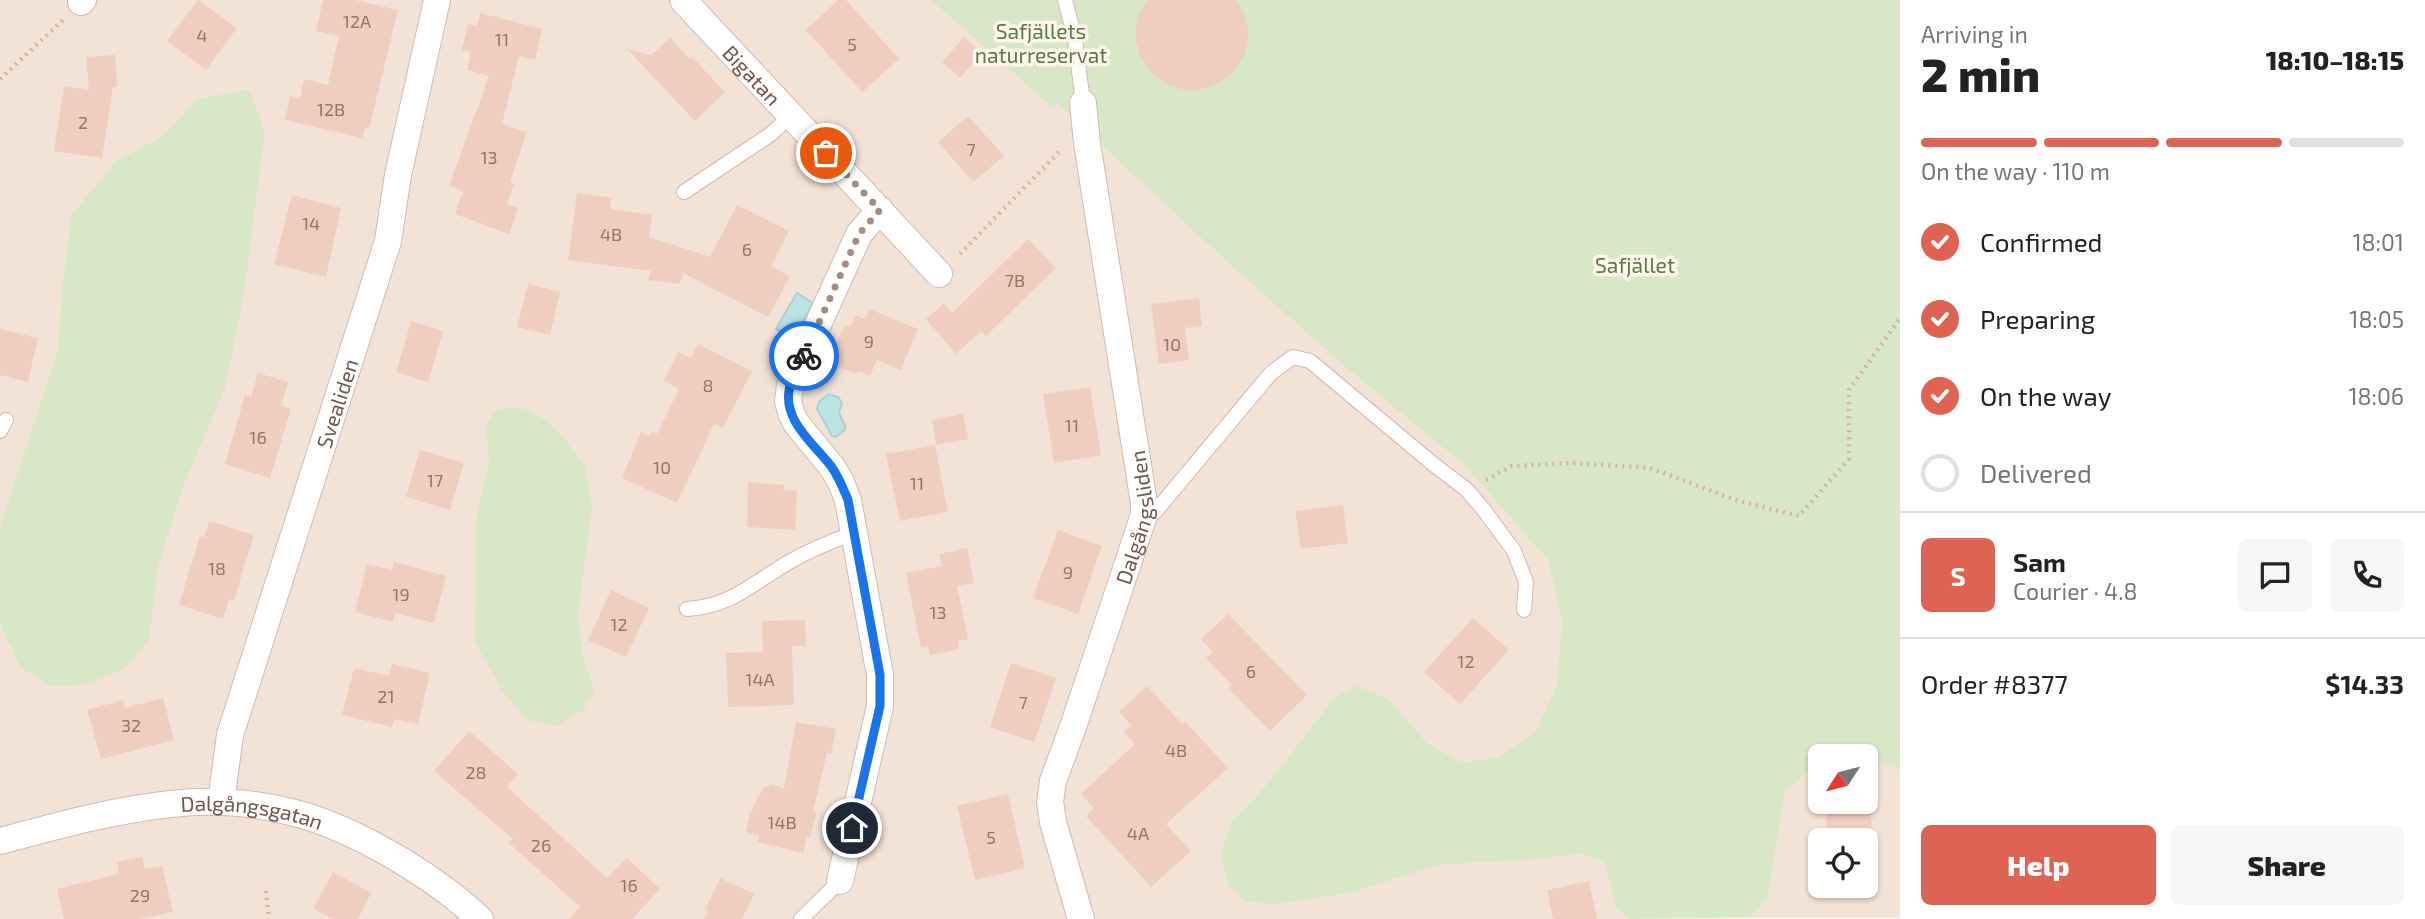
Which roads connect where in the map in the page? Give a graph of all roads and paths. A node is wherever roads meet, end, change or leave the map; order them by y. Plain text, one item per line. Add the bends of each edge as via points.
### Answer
1 (437, 0) edge
2 (683, 0) edge
3 (1065, 0) edge
4 (41, 43) dead end
5 (0, 79) edge
6 (1083, 103) joint
7 (790, 116) junction
8 (1087, 143) junction
9 (684, 192) dead end
10 (880, 210) junction
11 (939, 274) joint
12 (1900, 318) edge
13 (1466, 489) junction
14 (1144, 515) junction
15 (854, 533) junction
16 (688, 609) dead end
17 (1524, 610) dead end
18 (221, 802) junction
19 (0, 841) edge
20 (840, 881) joint
21 (267, 891) dead end
22 (270, 919) edge
23 (480, 919) edge
24 (801, 919) edge
25 (1081, 919) edge

1 - 18 street, Svealiden via 388,241 230,735
2 - 7 street, Bigatan
3 - 6 lane via 1076,39
4 - 5 path
6 - 8 street, Dalgångsliden
7 - 9 lane via 771,134
7 - 10 street, Bigatan
8 - 11 path via 1062,149
8 - 14 street, Dalgångsliden
10 - 11 street, Bigatan
10 - 15 street via 859,234 790,386 796,423 841,482
12 - 13 path via 1849,390 1849,459 1799,516 1736,500 1650,468 1574,463 1512,466
13 - 14 lane via 1310,360 1293,357 1271,373 1155,512
13 - 17 lane via 1514,551 1526,582
14 - 25 street, Dalgångsliden via 1052,781 1053,822
15 - 16 lane via 792,561 726,602
15 - 20 street via 880,675 880,706
18 - 19 street, Dalgångsgatan via 171,804 113,814
18 - 23 street, Dalgångsgatan via 283,810 362,840 417,871
20 - 24 lane
21 - 22 path

